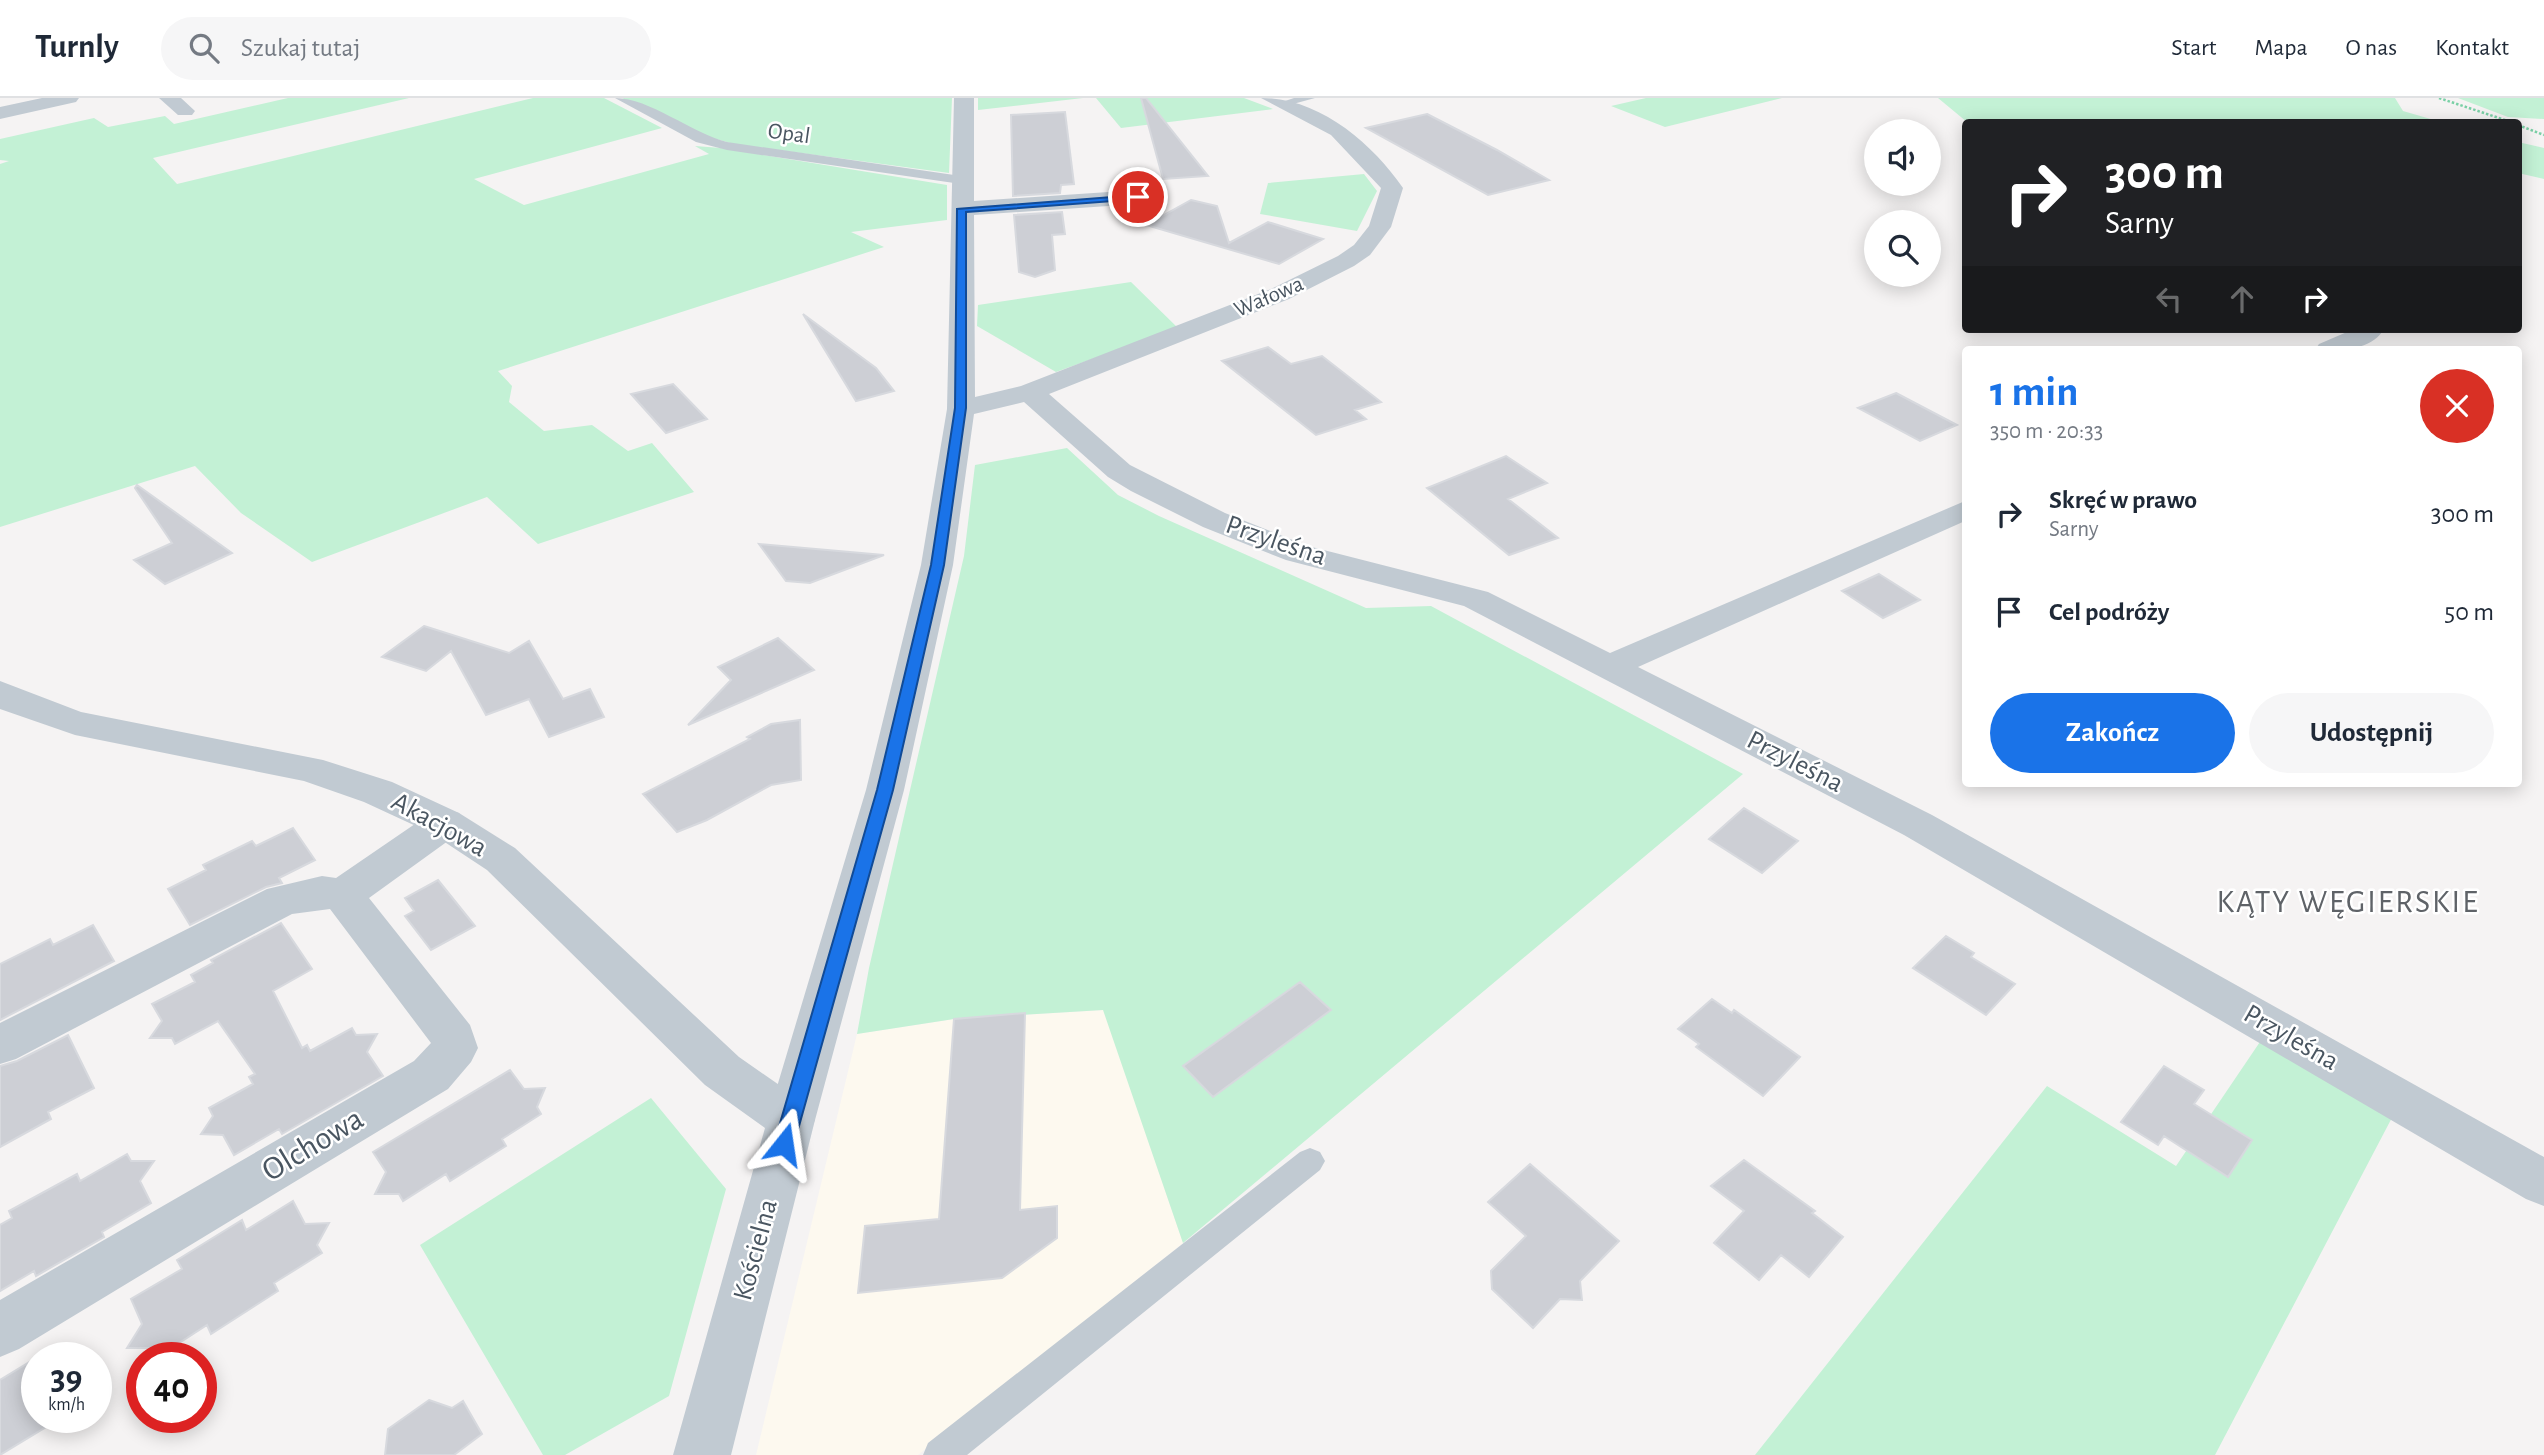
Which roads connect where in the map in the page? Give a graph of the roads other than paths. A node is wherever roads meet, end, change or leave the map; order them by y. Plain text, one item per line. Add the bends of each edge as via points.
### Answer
1 (69, 98) edge
2 (169, 98) edge
3 (621, 98) edge
4 (964, 98) edge
5 (1309, 98) edge
6 (1277, 101) edge
7 (185, 111) dead end
8 (0, 113) edge
9 (961, 195) junction
10 (1138, 197) dead end
11 (2367, 333) edge
12 (2337, 346) edge
13 (1030, 392) junction
14 (961, 408) junction
15 (1962, 511) edge
16 (1609, 667) junction
17 (0, 693) edge
18 (445, 824) junction
19 (343, 895) junction
20 (0, 1045) edge
21 (790, 1120) junction
22 (1310, 1161) dead end
23 (2544, 1183) edge
24 (0, 1330) edge
25 (702, 1455) edge
26 (940, 1455) edge

1 - 8 street
2 - 7 street
3 - 9 lane, Opal via 699,139
4 - 9 street, Kościelna
5 - 6 lane
6 - 13 street, Wałowa via 1338,131 1392,188 1380,227 1362,250 1280,294
9 - 10 street
9 - 14 street, Kościelna
11 - 12 street
13 - 14 street, Wałowa
13 - 16 street, Przyleśna via 1119,471 1214,520 1297,553 1476,599
14 - 21 street, Kościelna via 937,565 888,776
15 - 16 street
16 - 23 street, Przyleśna via 1918,825
17 - 18 street, Akacjowa via 75,723 309,769 378,792
18 - 19 street
18 - 21 street, Akacjowa via 501,859 722,1071
19 - 20 street via 322,892 282,900
19 - 24 street, Olchowa via 454,1038 455,1048 447,1060 432,1075
21 - 25 street, Kościelna
22 - 26 lane

